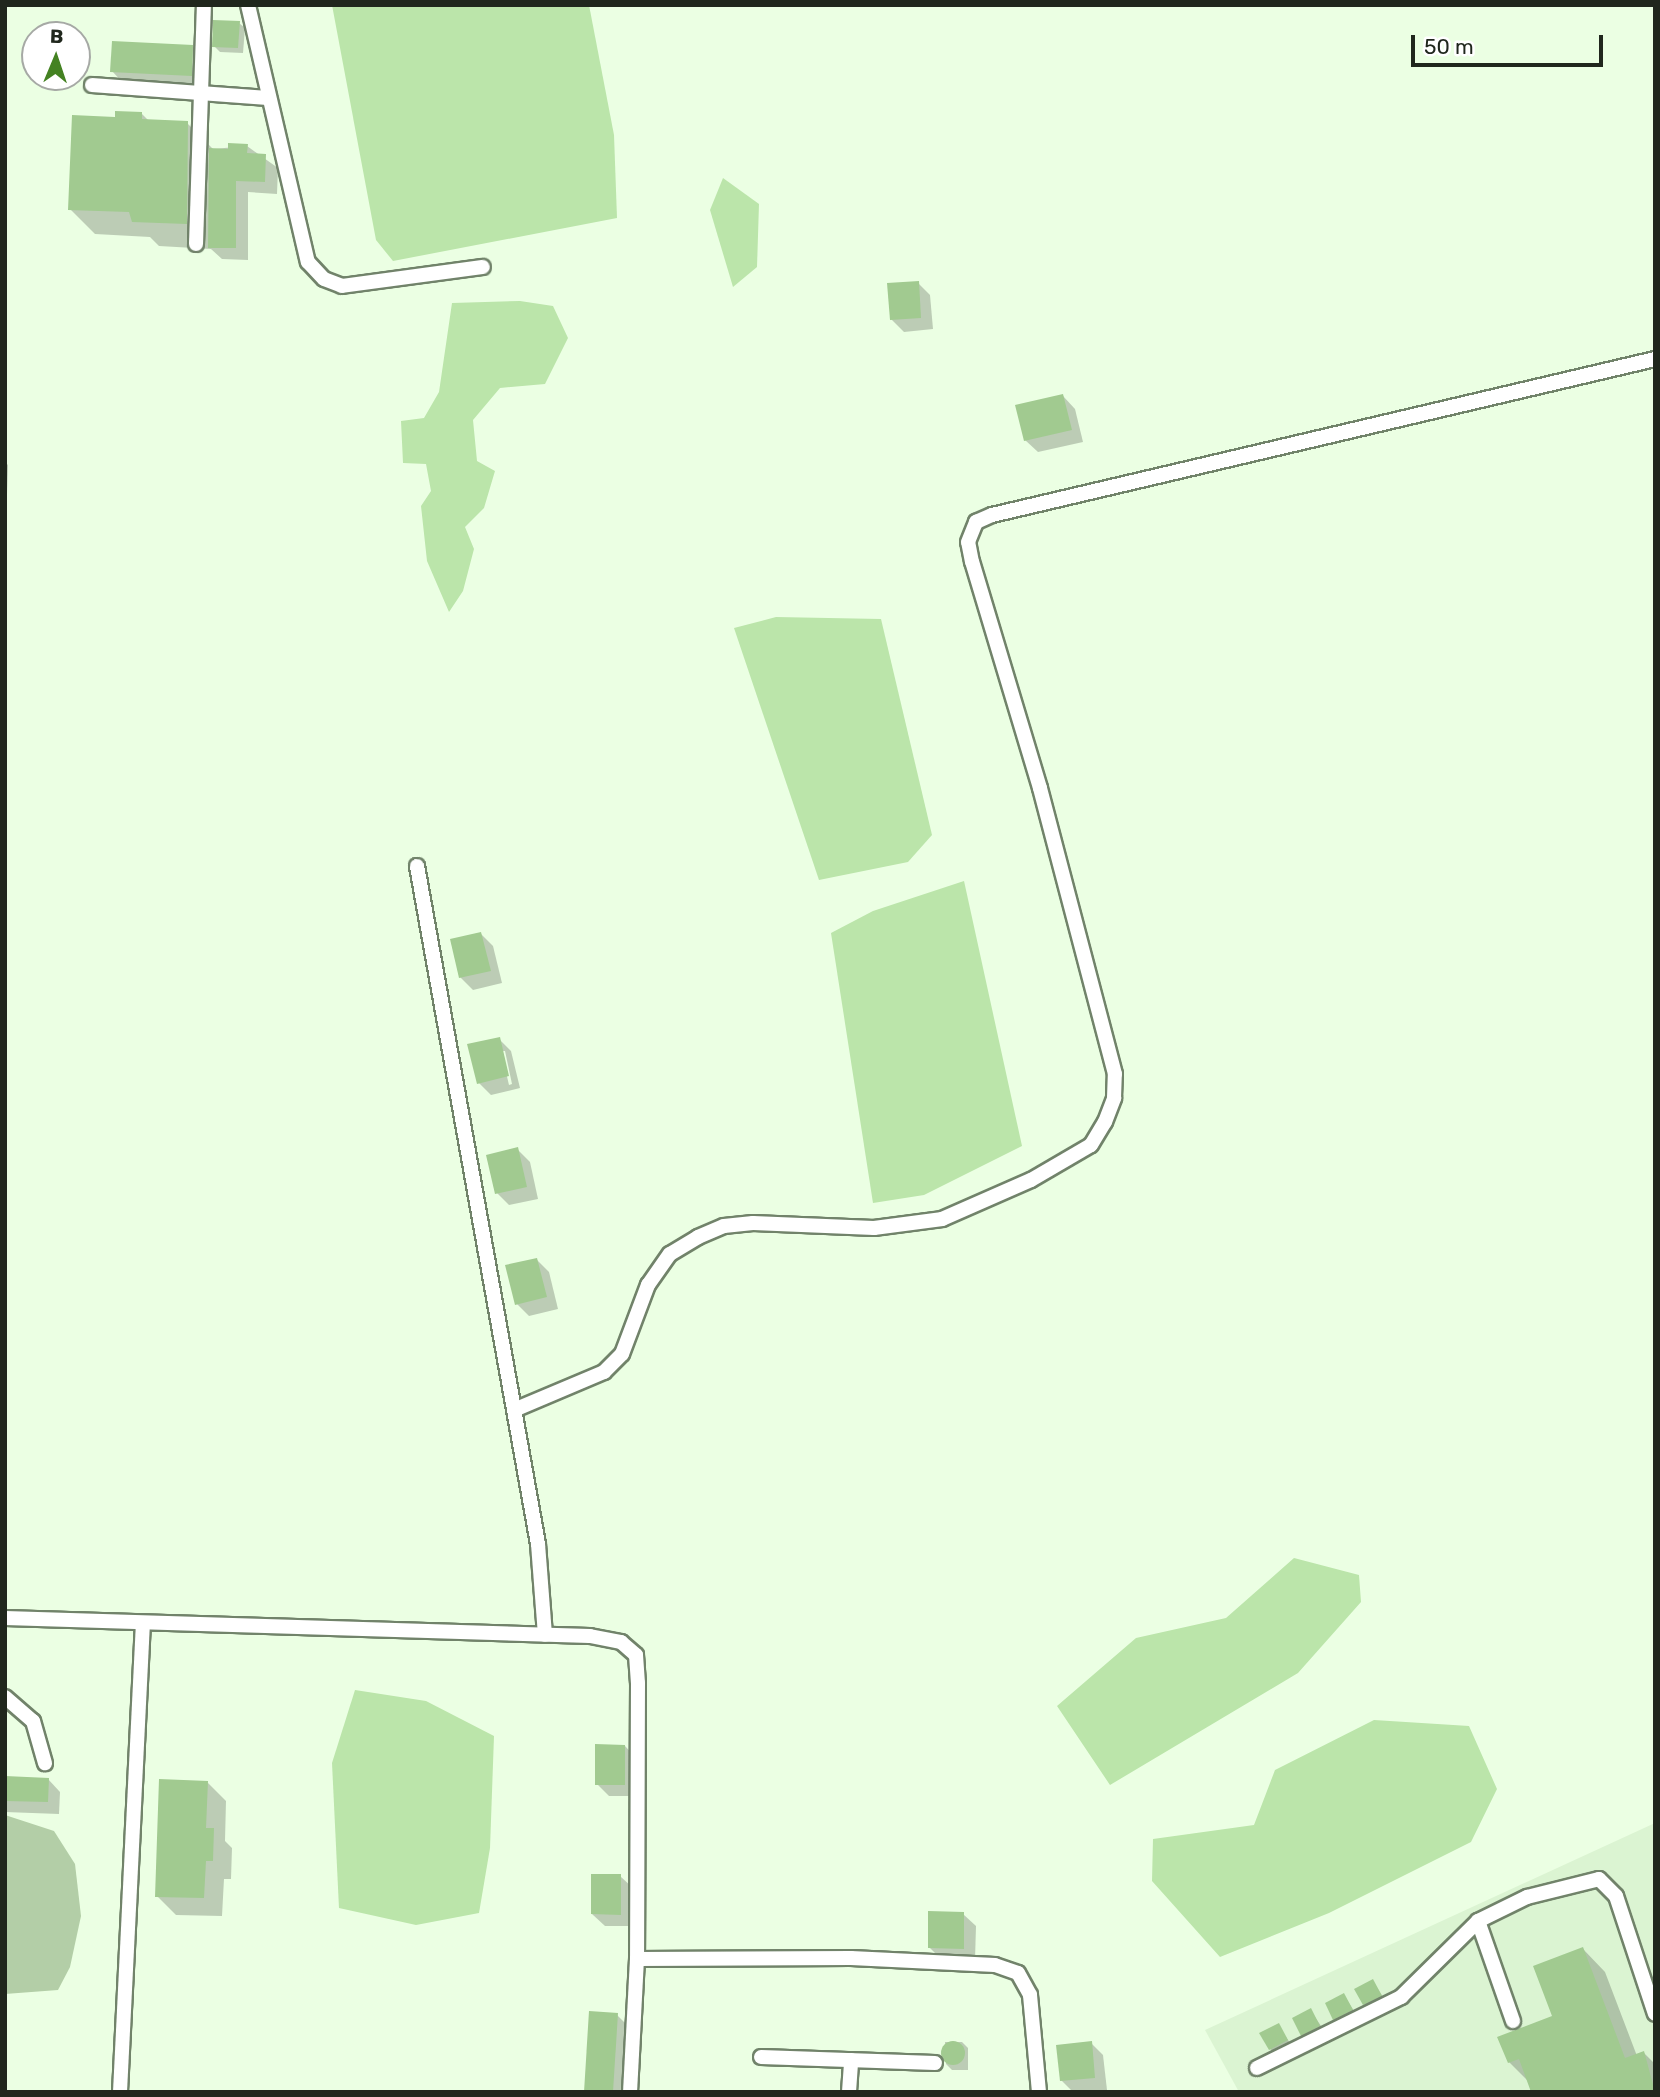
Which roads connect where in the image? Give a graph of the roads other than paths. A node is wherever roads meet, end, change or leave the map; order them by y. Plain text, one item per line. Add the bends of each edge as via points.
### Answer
1 (248, 5) edge
2 (204, 6) edge
3 (92, 85) dead end
4 (201, 93) junction
5 (268, 98) junction
6 (196, 244) dead end
7 (483, 267) dead end
8 (1655, 359) edge
9 (417, 866) dead end
10 (514, 1410) junction
11 (5, 1618) edge
12 (143, 1624) junction
13 (545, 1635) junction
14 (5, 1697) edge
15 (45, 1763) dead end
16 (1478, 1921) junction
17 (637, 1959) junction
18 (1655, 2014) edge
19 (1513, 2021) dead end
20 (761, 2057) dead end
21 (851, 2060) junction
22 (934, 2063) dead end
23 (1257, 2068) dead end
24 (120, 2092) edge
25 (630, 2092) edge
26 (849, 2092) edge
27 (1038, 2092) edge

1 - 5 lane
2 - 4 lane
3 - 4 lane
4 - 5 lane
4 - 6 lane
5 - 7 lane via 297,231 308,262 324,279 342,286 362,285
8 - 10 lane via 976,522 968,542 972,562 1040,789 1115,1074 1114,1098 1105,1122 1091,1145 1031,1181 942,1219 874,1228 753,1223 724,1226 698,1237 670,1254 648,1285 622,1354 604,1372
9 - 10 lane
10 - 13 lane via 538,1544
11 - 12 lane
12 - 13 lane
12 - 24 lane
13 - 17 lane via 621,1642 636,1655
14 - 15 lane via 33,1721
16 - 18 lane via 1527,1897 1599,1879 1616,1895
16 - 19 lane
16 - 23 lane via 1401,1997
17 - 25 lane
17 - 27 lane via 851,1958 995,1965 1018,1973 1030,1995
20 - 21 lane
21 - 22 lane
21 - 26 lane

